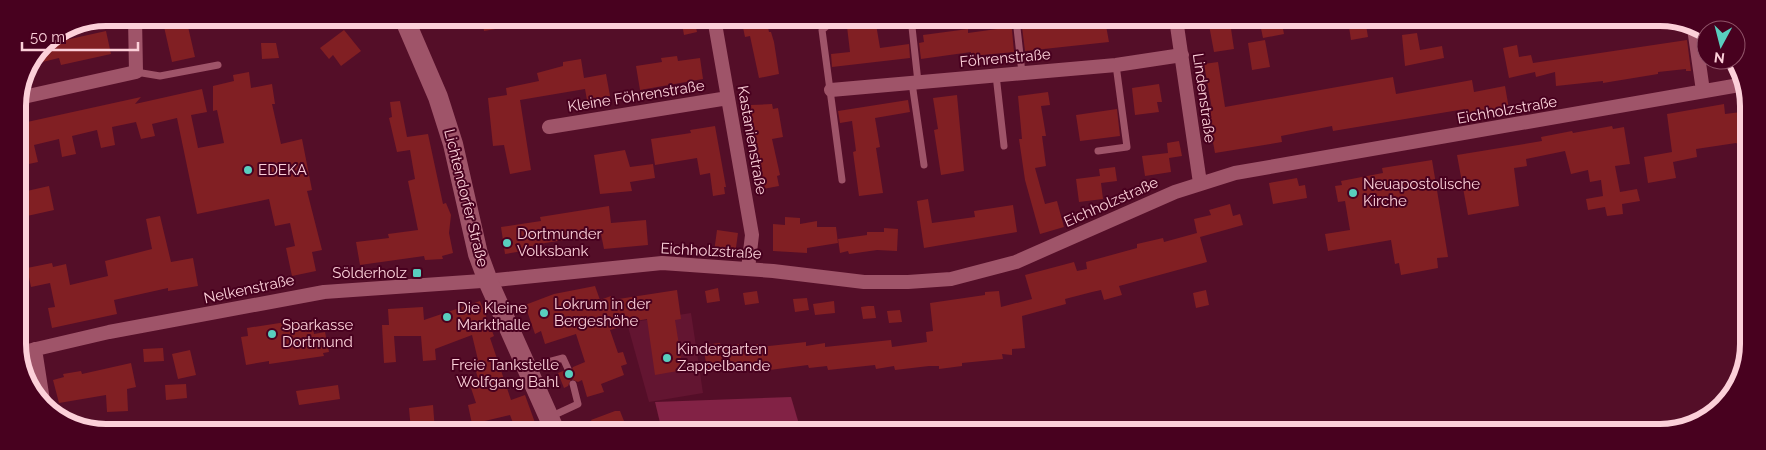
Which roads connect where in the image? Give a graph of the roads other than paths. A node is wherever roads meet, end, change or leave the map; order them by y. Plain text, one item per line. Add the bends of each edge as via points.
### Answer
1 (135, 26) edge
2 (407, 26) edge
3 (715, 26) edge
4 (827, 26) edge
5 (912, 26) edge
6 (1017, 26) edge
7 (1177, 26) edge
8 (1695, 34) edge
9 (1182, 55) junction
10 (218, 65) dead end
11 (1116, 65) junction
12 (136, 72) junction
13 (1022, 72) junction
14 (996, 74) junction
15 (915, 82) junction
16 (1737, 86) edge
17 (831, 90) junction
18 (1704, 92) junction
19 (27, 96) edge
20 (728, 98) junction
21 (549, 127) dead end
22 (1004, 146) dead end
23 (1098, 151) dead end
24 (924, 165) dead end
25 (842, 180) dead end
26 (1200, 182) junction
27 (748, 268) junction
28 (488, 281) junction
29 (26, 351) edge
30 (27, 355) edge
31 (526, 367) junction
32 (568, 369) dead end
33 (36, 382) edge
34 (573, 384) dead end
35 (552, 424) edge

1 - 12 street
2 - 28 main road, Lichtendorfer Straße via 441,107 462,176 478,254
3 - 20 street, Kastanienstraße
4 - 17 lane via 822,30
5 - 15 lane
6 - 13 lane
7 - 9 street, Lindenstraße
8 - 18 street
9 - 11 street, Föhrenstraße
9 - 26 street, Lindenstraße
10 - 12 lane via 160,76
11 - 13 street, Föhrenstraße
11 - 23 lane via 1127,147
12 - 19 street
13 - 14 street, Föhrenstraße
14 - 15 street, Föhrenstraße
14 - 22 lane
15 - 17 street, Föhrenstraße
15 - 24 lane
16 - 18 street, Eichholzstraße
17 - 25 lane
18 - 26 street, Eichholzstraße via 1235,173
20 - 21 street, Kleine Föhrenstraße
20 - 27 street, Kastanienstraße via 752,235
26 - 27 street, Eichholzstraße via 1016,262 951,279 864,282
27 - 28 street, Eichholzstraße via 662,263
28 - 29 street, Nelkenstraße via 324,292
28 - 31 main road, Lichtendorfer Straße
30 - 33 street
31 - 32 lane via 563,358
31 - 35 main road, Lichtendorfer Straße
34 - 35 lane via 578,404

